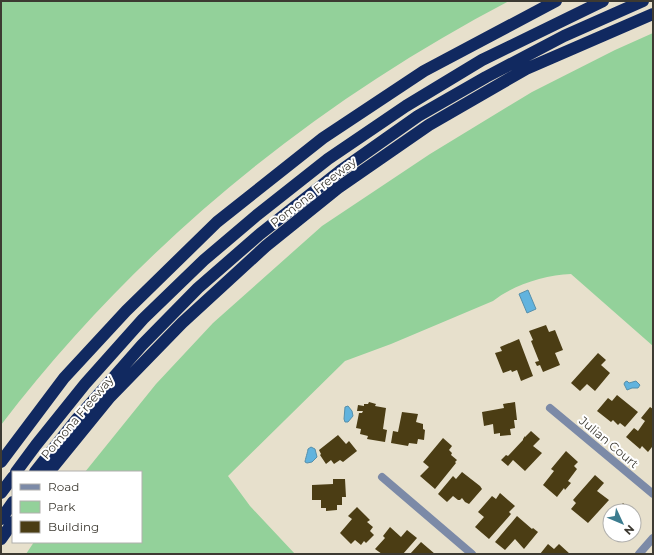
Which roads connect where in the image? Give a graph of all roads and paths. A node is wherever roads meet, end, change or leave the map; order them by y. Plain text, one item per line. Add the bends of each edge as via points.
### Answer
1 (556, 1) edge
2 (603, 1) edge
3 (643, 1) edge
4 (653, 14) edge
5 (550, 408) dead end
6 (1, 462) edge
7 (17, 471) edge
8 (36, 471) edge
9 (50, 471) edge
10 (382, 476) dead end
11 (12, 478) edge
12 (1, 493) edge
13 (653, 494) edge
14 (12, 503) edge
15 (1, 519) edge
16 (12, 523) edge
17 (653, 538) edge
18 (1, 539) edge
19 (472, 554) edge
20 (639, 554) edge

1 - 6 highway via 424,71 323,138 217,222 126,311 64,378
2 - 7 highway via 482,60 406,106 328,159 257,215 204,260 143,319 85,384
3 - 8 highway via 564,36 486,77 418,116 340,170 198,288 142,345 76,420
4 - 9 highway, Pomona Freeway via 526,69 429,125 338,188 266,246 182,323 110,397
5 - 13 street, Julian Court
10 - 19 street
11 - 12 highway
14 - 15 highway
16 - 18 highway
17 - 20 street

